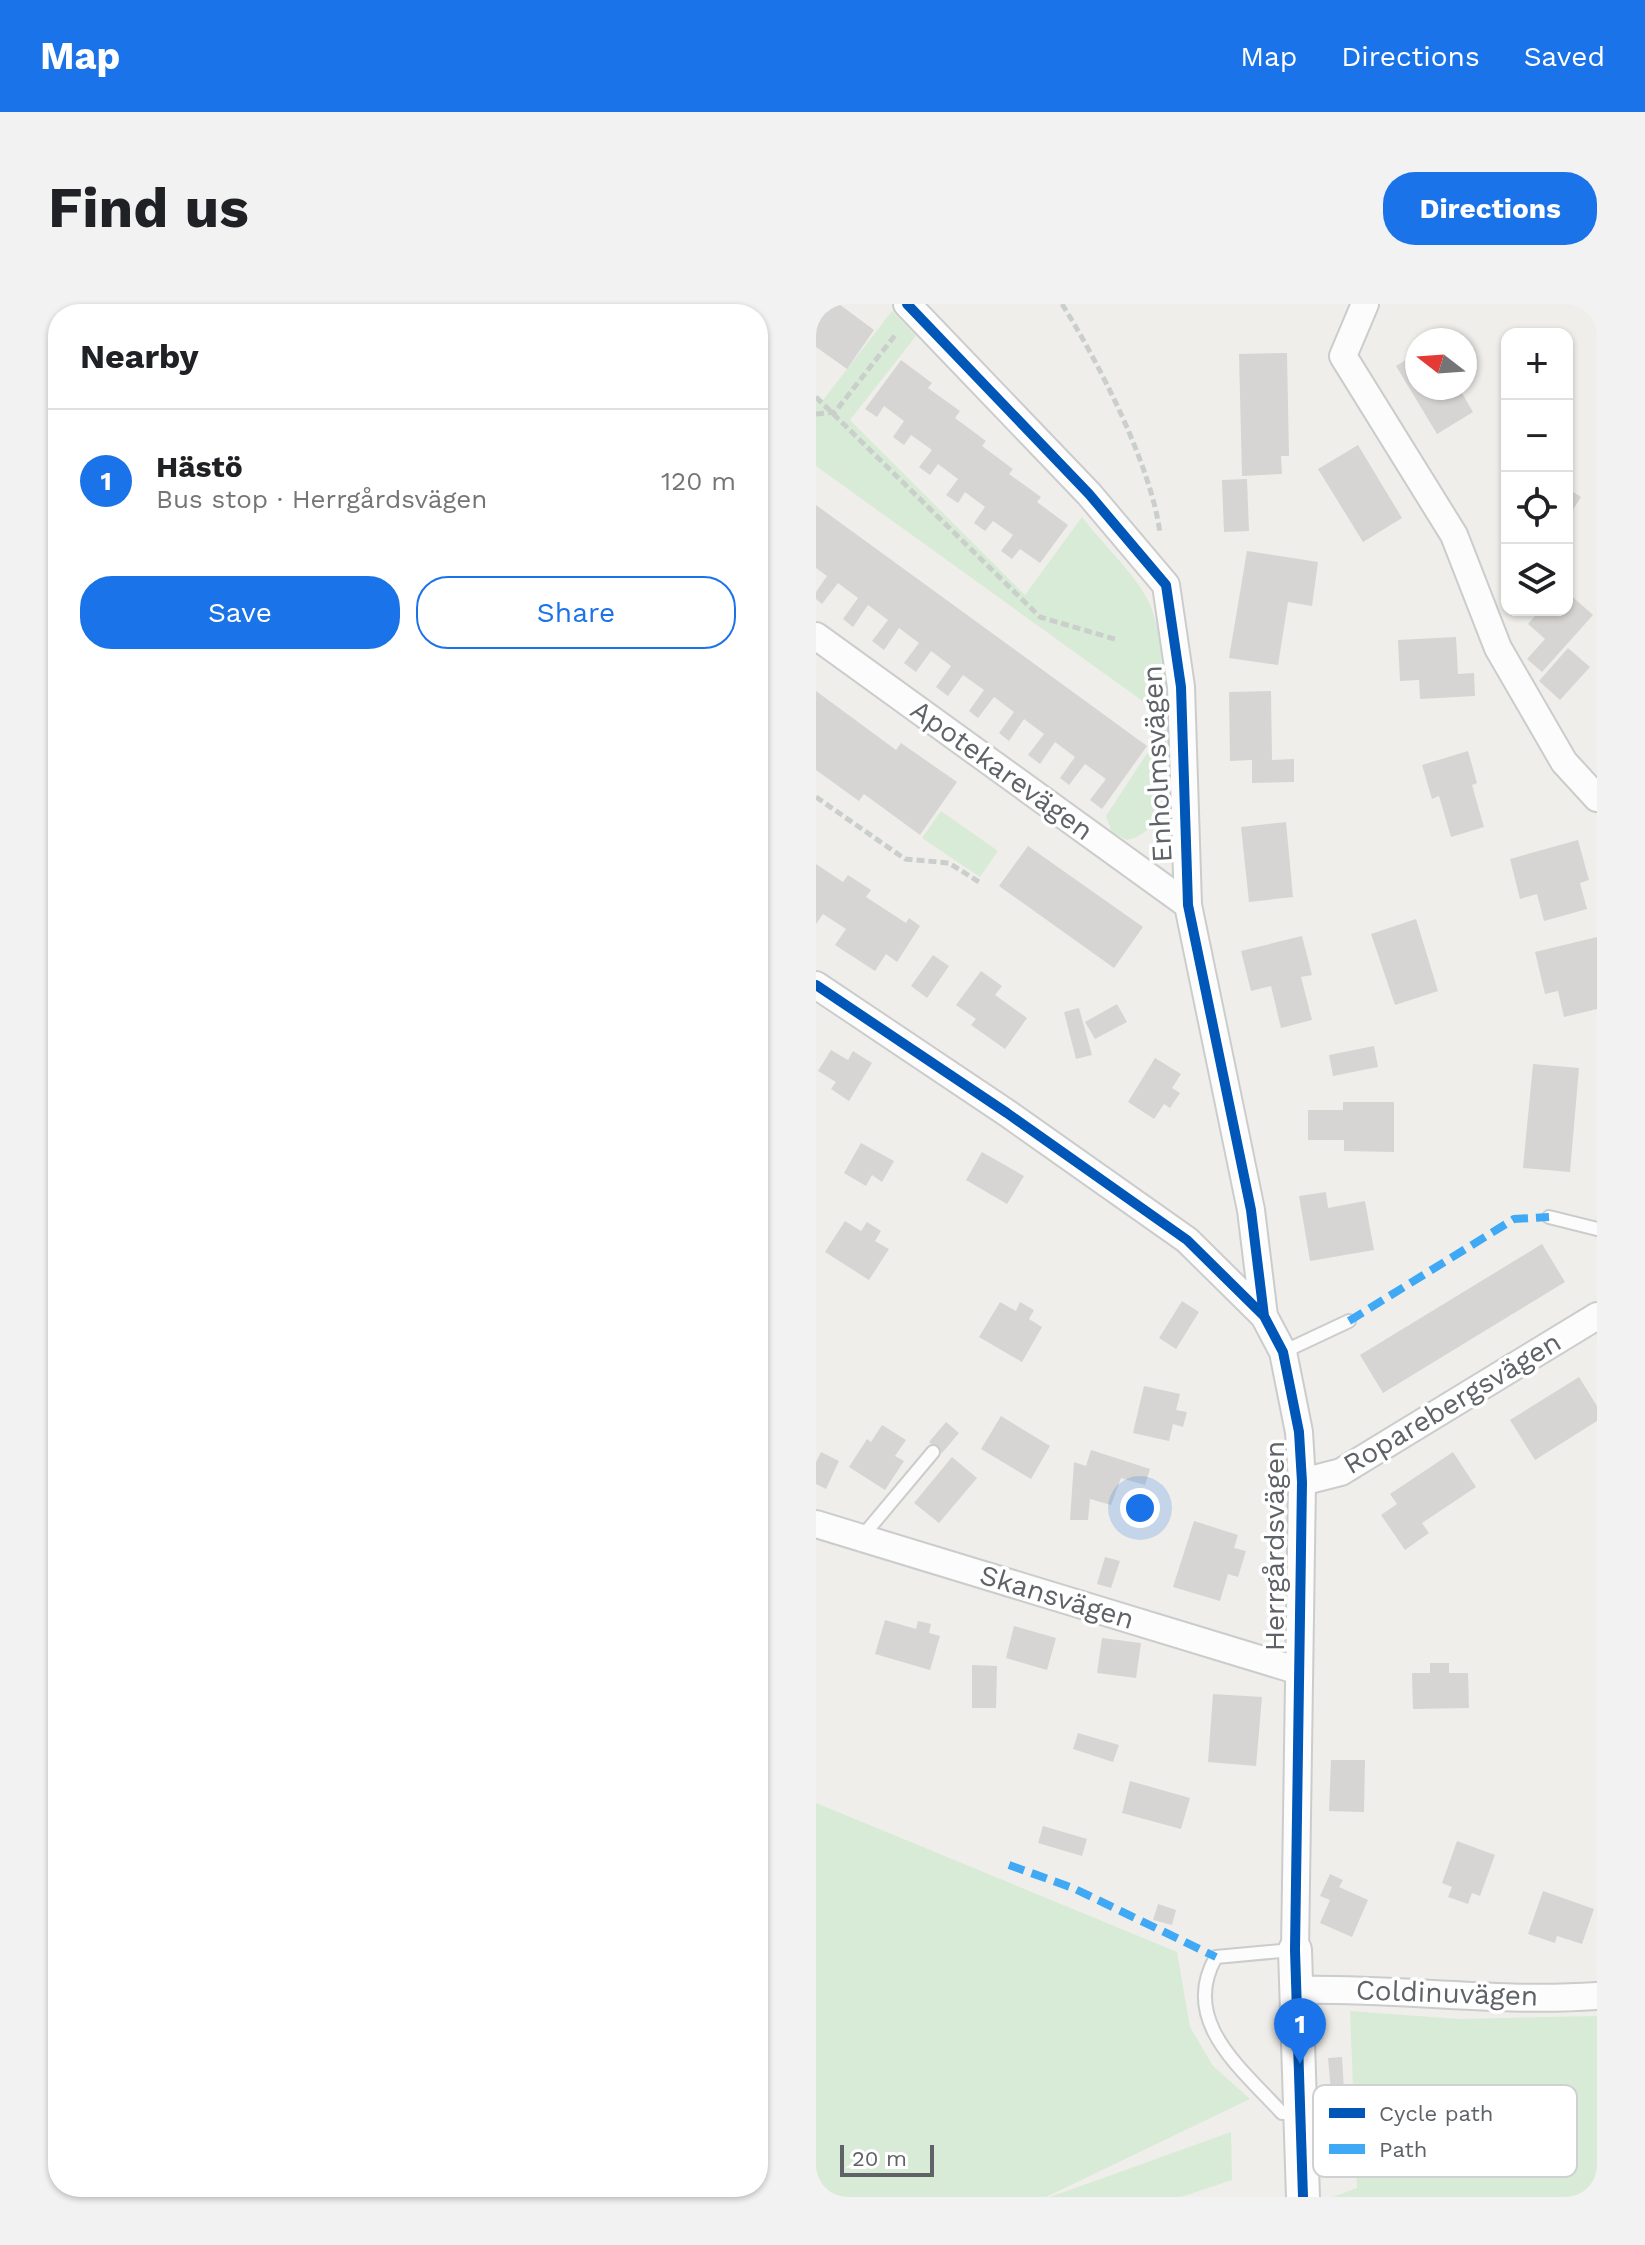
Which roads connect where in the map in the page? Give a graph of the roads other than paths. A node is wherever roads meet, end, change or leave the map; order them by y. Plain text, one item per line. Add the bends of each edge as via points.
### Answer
1 (1365, 304) edge
2 (911, 307) edge
3 (816, 636) edge
4 (1597, 798) edge
5 (1188, 905) junction
6 (816, 985) edge
7 (1549, 1217) dead end
8 (1597, 1229) edge
9 (1264, 1316) junction
10 (1597, 1316) edge
11 (1349, 1321) dead end
12 (1283, 1352) junction
13 (933, 1452) dead end
14 (1302, 1482) junction
15 (816, 1524) edge
16 (861, 1538) junction
17 (1299, 1671) junction
18 (1295, 1950) junction
19 (1298, 1990) junction
20 (1597, 1996) edge
21 (1302, 2113) junction
22 (1303, 2197) edge

1 - 4 street via 1343,356 1454,535 1498,648 1556,750
2 - 5 street, Enholmsvägen via 1089,494 1166,585 1181,687
3 - 5 street, Apotekarevägen
5 - 9 street, Enholmsvägen via 1251,1210
6 - 9 street, Herrgårdsvägen via 1187,1240
7 - 8 lane
9 - 12 street, Herrgårdsvägen
10 - 14 street, Roparebergsvägen via 1341,1472
11 - 12 lane
12 - 14 street, Herrgårdsvägen via 1299,1432
13 - 16 lane
14 - 17 street, Herrgårdsvägen
15 - 16 street, Skansvägen
16 - 17 street, Skansvägen
17 - 18 street, Herrgårdsvägen
18 - 19 street, Herrgårdsvägen
18 - 21 lane via 1216,1957 1203,1996 1208,2021 1223,2047 1282,2113
19 - 20 street, Coldinuvägen via 1366,1989 1471,1999
19 - 21 street, Herrgårdsvägen
21 - 22 street, Herrgårdsvägen

